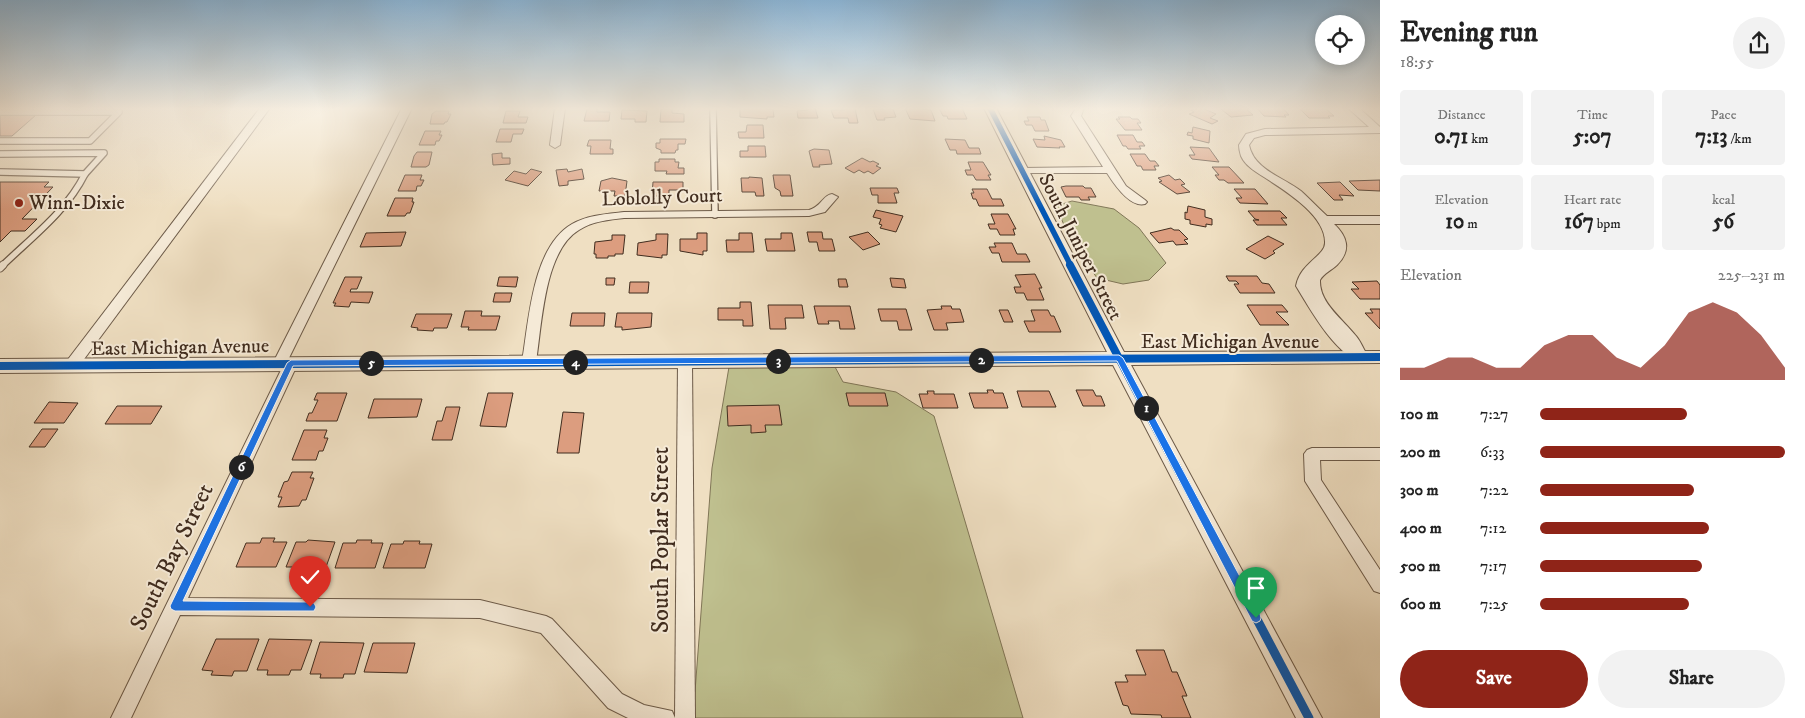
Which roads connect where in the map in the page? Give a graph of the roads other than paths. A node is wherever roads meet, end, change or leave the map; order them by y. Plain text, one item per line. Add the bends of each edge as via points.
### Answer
1 (46, 142) edge
2 (90, 142) edge
3 (240, 142) edge
4 (391, 142) edge
5 (555, 142) edge
6 (714, 142) edge
7 (1007, 142) edge
8 (1092, 142) edge
9 (1246, 142) edge
10 (555, 145) dead end
11 (0, 154) edge
12 (1110, 170) junction
13 (1022, 171) junction
14 (0, 172) edge
15 (85, 174) junction
16 (832, 197) dead end
17 (1141, 202) dead end
18 (715, 215) junction
19 (1324, 220) junction
20 (1380, 220) edge
21 (0, 268) edge
22 (1361, 357) junction
23 (1380, 357) edge
24 (1119, 358) junction
25 (529, 362) junction
26 (685, 362) junction
27 (285, 363) junction
28 (0, 366) edge
29 (71, 366) junction
30 (1380, 454) edge
31 (1380, 585) edge
32 (175, 606) junction
33 (121, 718) edge
34 (665, 718) edge
35 (685, 718) edge
36 (1308, 718) edge

1 - 2 lane
3 - 29 street
4 - 27 street, South Bay Street
5 - 10 street
6 - 18 lane
7 - 13 street, South Juniper Street
8 - 12 street
9 - 19 street via 1246,156 1256,167 1296,193
11 - 15 lane via 104,153
12 - 13 street
12 - 17 street via 1122,188
13 - 24 street, South Juniper Street
14 - 15 lane
15 - 21 lane via 80,187 59,211
16 - 18 street, Loblolly Court via 821,210 809,213
18 - 25 street, Loblolly Court via 597,218 567,232 555,247 547,268
19 - 20 street
19 - 22 street via 1331,242 1329,250 1306,271 1302,286 1340,341
22 - 23 street, East Michigan Avenue
22 - 24 street, East Michigan Avenue
24 - 26 street, East Michigan Avenue
24 - 36 street, South Juniper Street
25 - 26 street, East Michigan Avenue
25 - 27 street, East Michigan Avenue
26 - 35 street, South Poplar Street
27 - 29 street, East Michigan Avenue
27 - 32 street, South Bay Street
28 - 29 street, East Michigan Avenue
30 - 31 street via 1312,454 1313,480
32 - 33 street, South Bay Street
32 - 34 street via 480,609 546,625 615,701 642,714

